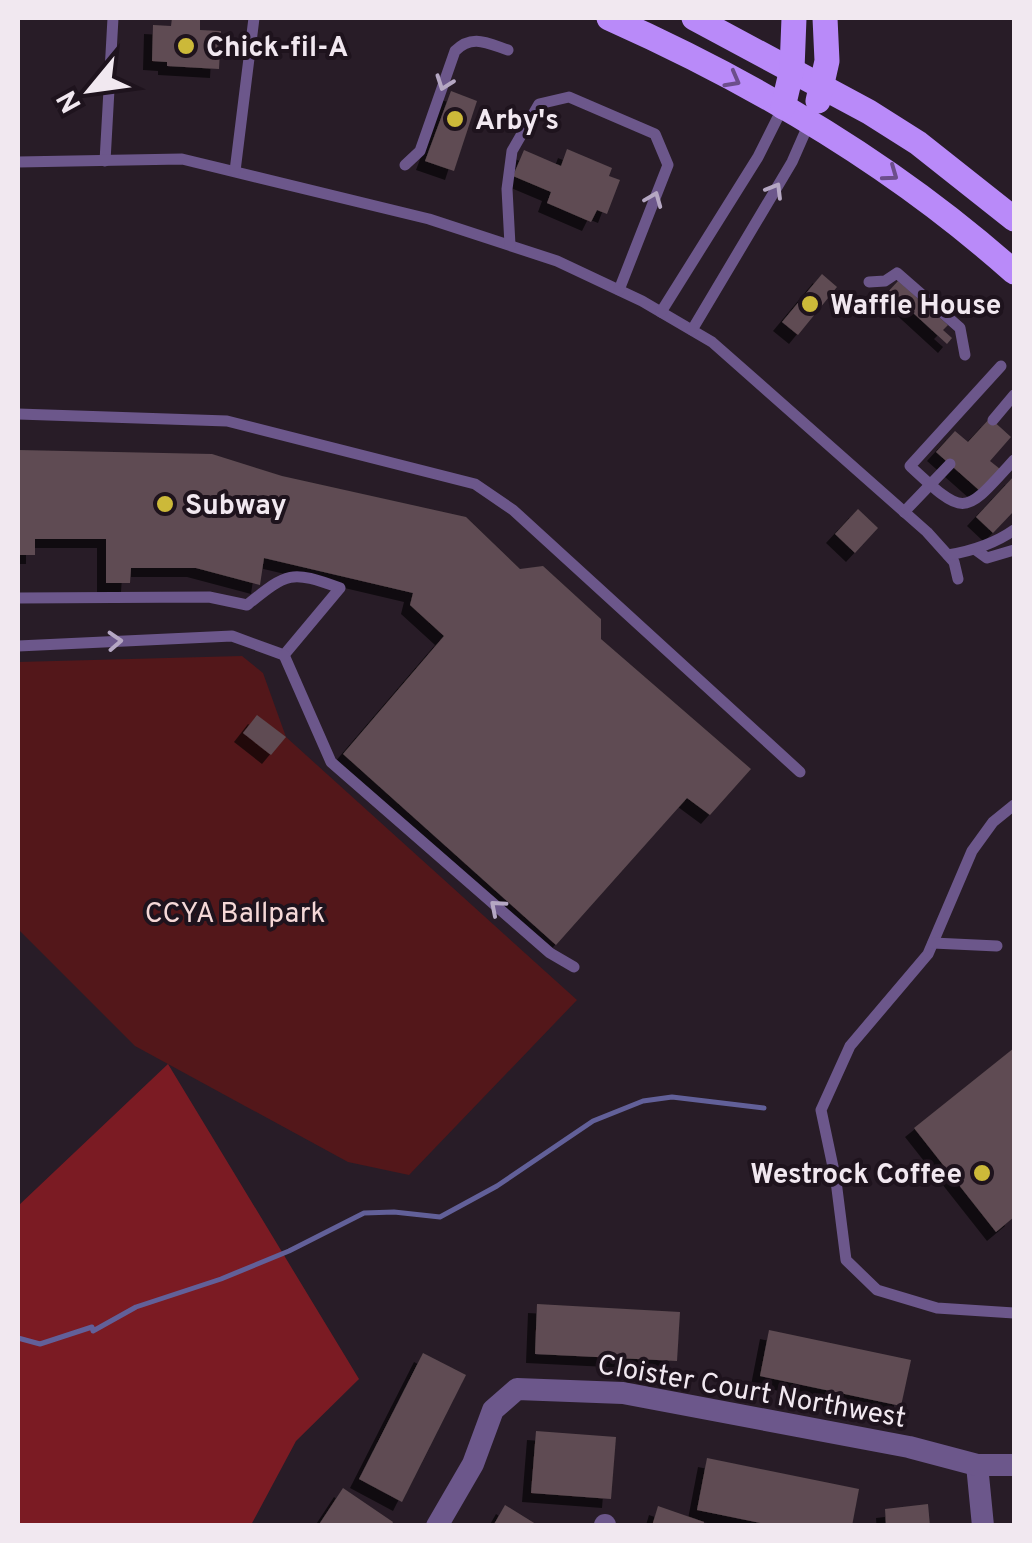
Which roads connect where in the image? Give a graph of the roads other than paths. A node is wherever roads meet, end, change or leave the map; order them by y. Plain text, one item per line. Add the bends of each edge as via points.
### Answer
1 (114, 18) edge
2 (254, 18) edge
3 (608, 18) edge
4 (694, 18) edge
5 (794, 18) edge
6 (825, 18) edge
7 (508, 50) dead end
8 (792, 69) junction
9 (822, 85) junction
10 (783, 107) junction
11 (810, 121) junction
12 (105, 161) junction
13 (18, 162) edge
14 (405, 165) dead end
15 (235, 171) junction
16 (1014, 219) edge
17 (510, 245) junction
18 (1014, 272) edge
19 (869, 282) dead end
20 (618, 290) junction
21 (661, 312) junction
22 (692, 330) junction
23 (965, 356) dead end
24 (1001, 366) dead end
25 (1014, 395) edge
26 (18, 414) edge
27 (993, 420) dead end
28 (1014, 460) edge
29 (950, 464) dead end
30 (930, 485) junction
31 (904, 512) junction
32 (1014, 530) edge
33 (976, 550) junction
34 (1014, 550) edge
35 (948, 555) junction
36 (958, 579) dead end
37 (18, 598) edge
38 (18, 646) edge
39 (284, 655) junction
40 (800, 772) dead end
41 (1014, 805) edge
42 (932, 943) junction
43 (997, 946) dead end
44 (574, 967) dead end
45 (1014, 1314) edge
46 (1014, 1464) edge
47 (977, 1465) junction
48 (437, 1526) edge
49 (983, 1526) edge

1 - 12 lane
2 - 15 lane
3 -> 10 main road
4 - 8 main road
5 - 8 main road
6 - 9 main road
7 -> 14 lane via 478,40 455,51 420,151
8 - 9 main road
8 - 10 main road
9 - 11 main road
9 - 16 main road via 918,143
10 - 11 main road
10 - 21 lane
11 -> 18 main road via 925,199
22 -> 11 lane
12 - 13 lane
12 - 15 lane via 182,159
15 - 17 lane
17 - 20 lane
20 -> 17 lane via 668,165 656,134 569,96 540,104 512,151 506,189
19 - 23 lane via 886,282 898,273 960,328
20 - 21 lane
21 - 22 lane
22 - 31 lane
24 - 30 lane via 910,466
25 - 27 lane
26 - 40 lane via 228,422 474,484 513,510
28 - 30 lane via 978,500 946,500
29 - 30 lane
30 - 31 lane
31 - 35 lane
32 - 33 lane
33 - 34 lane via 987,558
33 - 35 lane
35 - 36 lane
37 - 39 lane via 209,597 247,605 281,578 310,577 340,588
38 -> 39 lane via 232,636
44 -> 39 lane via 332,762
41 - 42 lane via 972,851
42 - 43 lane
42 - 45 lane via 850,1046 820,1110 846,1260 878,1290 937,1308
46 - 47 street, Cloister Court Northwest
47 - 48 street, Cloister Court Northwest via 640,1396 517,1389 493,1410 473,1464
47 - 49 street

